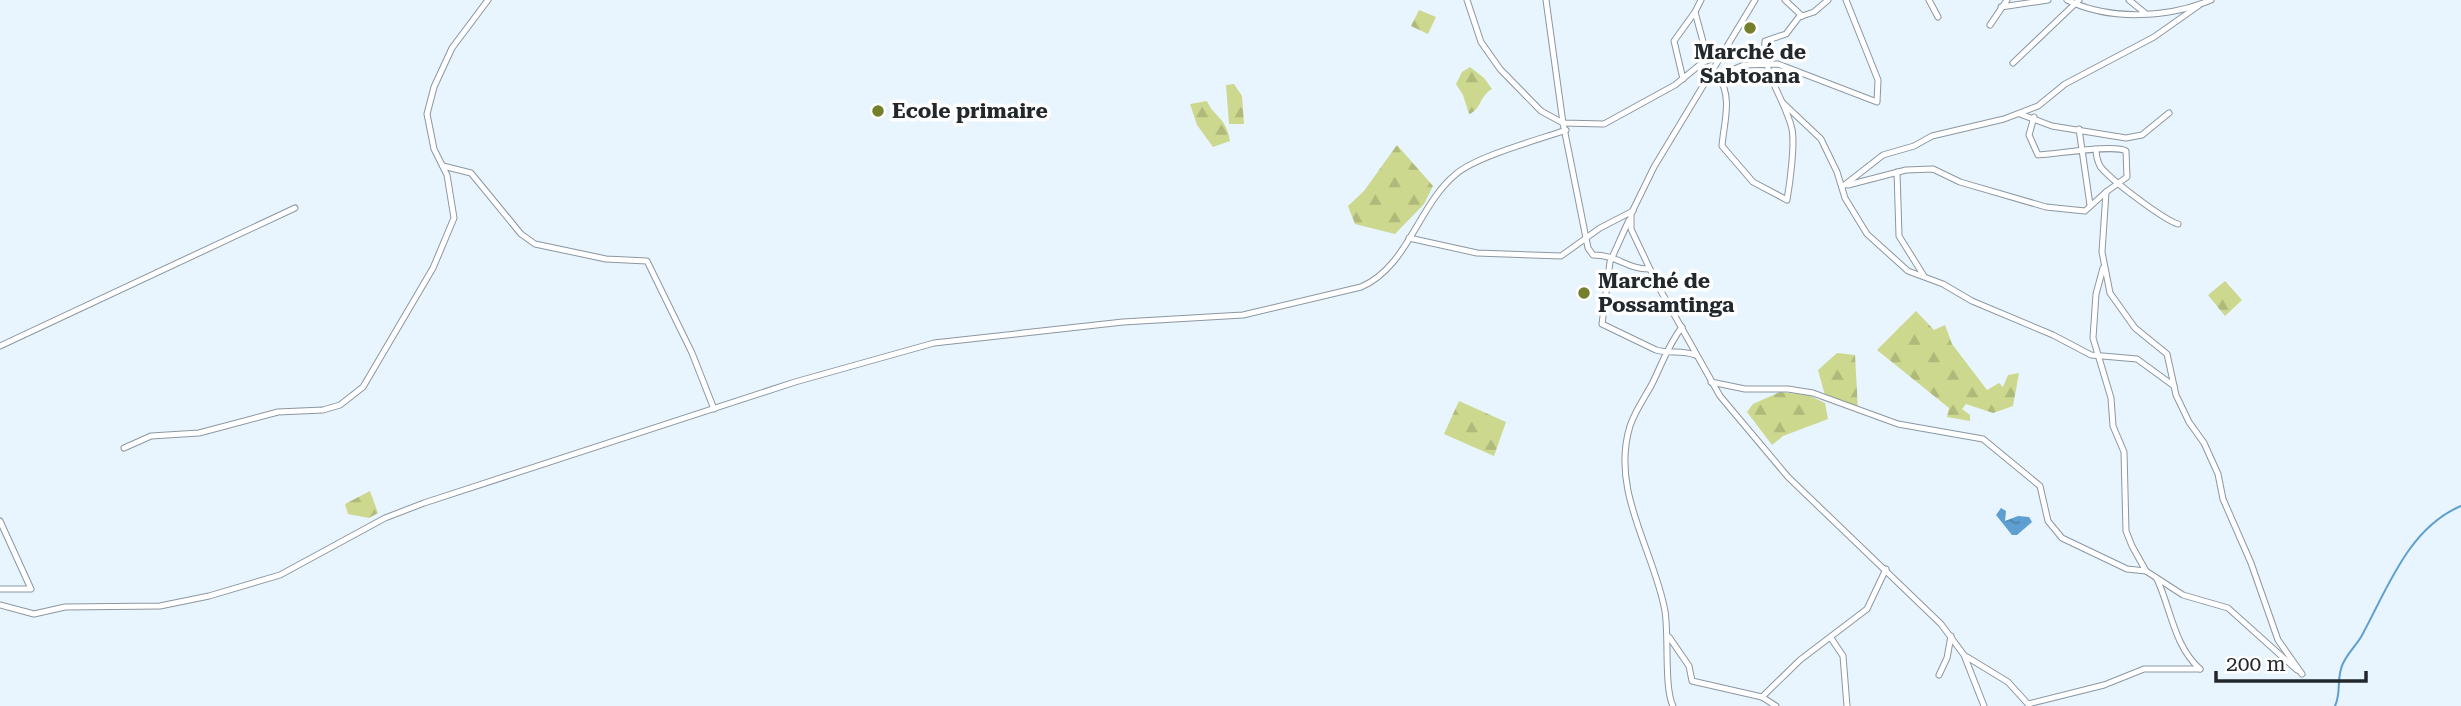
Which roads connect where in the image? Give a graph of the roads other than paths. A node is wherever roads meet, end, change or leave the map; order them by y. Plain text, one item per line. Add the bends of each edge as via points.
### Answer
1 (488, 0) edge
2 (1467, 0) edge
3 (1546, 0) edge
4 (1701, 0) edge
5 (1755, 0) edge
6 (1785, 0) edge
7 (1828, 0) edge
8 (1846, 0) edge
9 (1929, 0) edge
10 (2007, 0) edge
11 (2048, 0) edge
12 (2067, 0) edge
13 (2129, 0) edge
14 (2211, 0) edge
15 (2077, 2) edge
16 (2198, 6) junction
17 (2001, 7) junction
18 (1695, 12) junction
19 (2145, 13) junction
20 (1802, 16) junction
21 (2155, 16) junction
22 (1938, 17) dead end
23 (1990, 25) dead end
24 (2166, 27) junction
25 (1726, 52) junction
26 (1708, 60) junction
27 (1767, 62) junction
28 (2013, 63) dead end
29 (1718, 75) junction
30 (1683, 79) junction
31 (1708, 81) junction
32 (1783, 103) junction
33 (2169, 113) dead end
34 (2021, 114) junction
35 (2034, 117) junction
36 (1563, 123) junction
37 (2079, 129) junction
38 (1566, 130) junction
39 (2096, 149) junction
40 (2082, 152) junction
41 (443, 166) junction
42 (1897, 172) junction
43 (2116, 182) junction
44 (1842, 187) junction
45 (2106, 192) junction
46 (2090, 205) junction
47 (295, 208) dead end
48 (1633, 211) junction
49 (1629, 220) junction
50 (2178, 224) dead end
51 (1409, 238) junction
52 (1585, 239) junction
53 (1612, 256) junction
54 (2103, 266) junction
55 (1649, 269) junction
56 (1927, 279) junction
57 (1682, 327) junction
58 (0, 346) edge
59 (1665, 353) junction
60 (1696, 355) junction
61 (2096, 355) junction
62 (1711, 382) junction
63 (2174, 386) junction
64 (714, 409) junction
65 (124, 448) dead end
66 (0, 521) edge
67 (1886, 569) junction
68 (2146, 571) junction
69 (2157, 579) junction
70 (0, 589) edge
71 (0, 605) edge
72 (1668, 636) junction
73 (1951, 636) junction
74 (1831, 638) junction
75 (1964, 655) junction
76 (1939, 675) dead end
77 (1762, 697) junction
78 (1673, 706) edge
79 (1776, 706) edge
80 (1847, 706) edge
81 (1984, 706) edge

1 - 41 street via 452,48 427,114
2 - 36 street via 1481,42 1505,75 1541,111
3 - 36 street
4 - 18 street
5 - 25 street
6 - 20 street
7 - 20 street
8 - 27 street via 1878,80 1877,102 1819,82 1790,66
9 - 22 street
10 - 17 street
11 - 17 street
12 - 15 street
13 - 19 street
14 - 16 street
15 - 19 street via 2108,13
15 - 28 street
16 - 21 street
16 - 24 street
17 - 23 street
18 - 26 street
18 - 30 street via 1674,41
19 - 21 street
20 - 27 street via 1786,34 1765,41
21 - 24 street
24 - 34 street
25 - 26 street
25 - 31 street
26 - 30 street
27 - 29 street
27 - 32 street
29 - 31 street
29 - 32 street via 1727,93 1722,146 1753,182 1787,200 1794,140
30 - 36 street via 1604,124
31 - 48 street via 1683,117
32 - 44 street via 1821,139
33 - 37 street via 2142,135 2126,138
34 - 35 street
34 - 44 street via 1932,136 1883,155
35 - 37 street via 2052,126
35 - 40 street via 2029,135 2038,155
36 - 38 street
37 - 40 street
38 - 51 street via 1457,173 1423,211
38 - 52 street
39 - 40 street
39 - 43 street via 2098,163
39 - 43 street via 2126,151 2127,177
40 - 46 street
41 - 64 street via 471,173 521,234 535,244 606,259 647,261
41 - 65 street via 454,211 446,240 363,387 340,405 323,410 278,412 200,433 151,436
42 - 44 street
42 - 46 street via 1933,169 1960,182 2046,206 2085,211
42 - 56 street via 1899,236
43 - 45 street
43 - 50 street
44 - 56 street via 1871,239 1908,271
45 - 46 street
45 - 54 street
47 - 58 street
48 - 49 street
48 - 52 street
49 - 53 street
49 - 55 street
51 - 52 street via 1461,251 1538,256 1561,256
51 - 64 street via 1379,278 1353,289 1243,316 1123,322 934,343
52 - 53 street via 1592,255
53 - 55 street via 1629,267
53 - 59 street via 1602,324
54 - 61 street via 2093,325
54 - 63 street via 2110,293 2127,318 2167,354
55 - 57 street
56 - 61 street
57 - 59 street
57 - 60 street
59 - 60 street via 1683,350
59 - 72 street via 1632,422 1624,467
60 - 62 street
61 - 63 street via 2137,359
61 - 68 street via 2124,452 2126,531
62 - 67 street via 1788,477
62 - 68 street via 1813,393 1898,424 1983,439 2040,486 2048,521 2062,538 2126,569
63 - 69 street via 2218,474 2223,499 2278,640 2302,674 2228,608 2183,595
64 - 71 street via 424,503 385,518 280,575 209,596 160,606 65,607 34,614
66 - 70 street via 32,589
67 - 73 street
67 - 74 street via 1867,610
68 - 69 street
69 - 75 street via 2182,646 2200,669 2144,669 2104,685 2028,704 2008,682
72 - 77 street via 1689,666 1692,681
72 - 78 street
73 - 75 street
73 - 76 street
74 - 77 street
74 - 80 street via 1843,656
75 - 81 street
77 - 79 street

